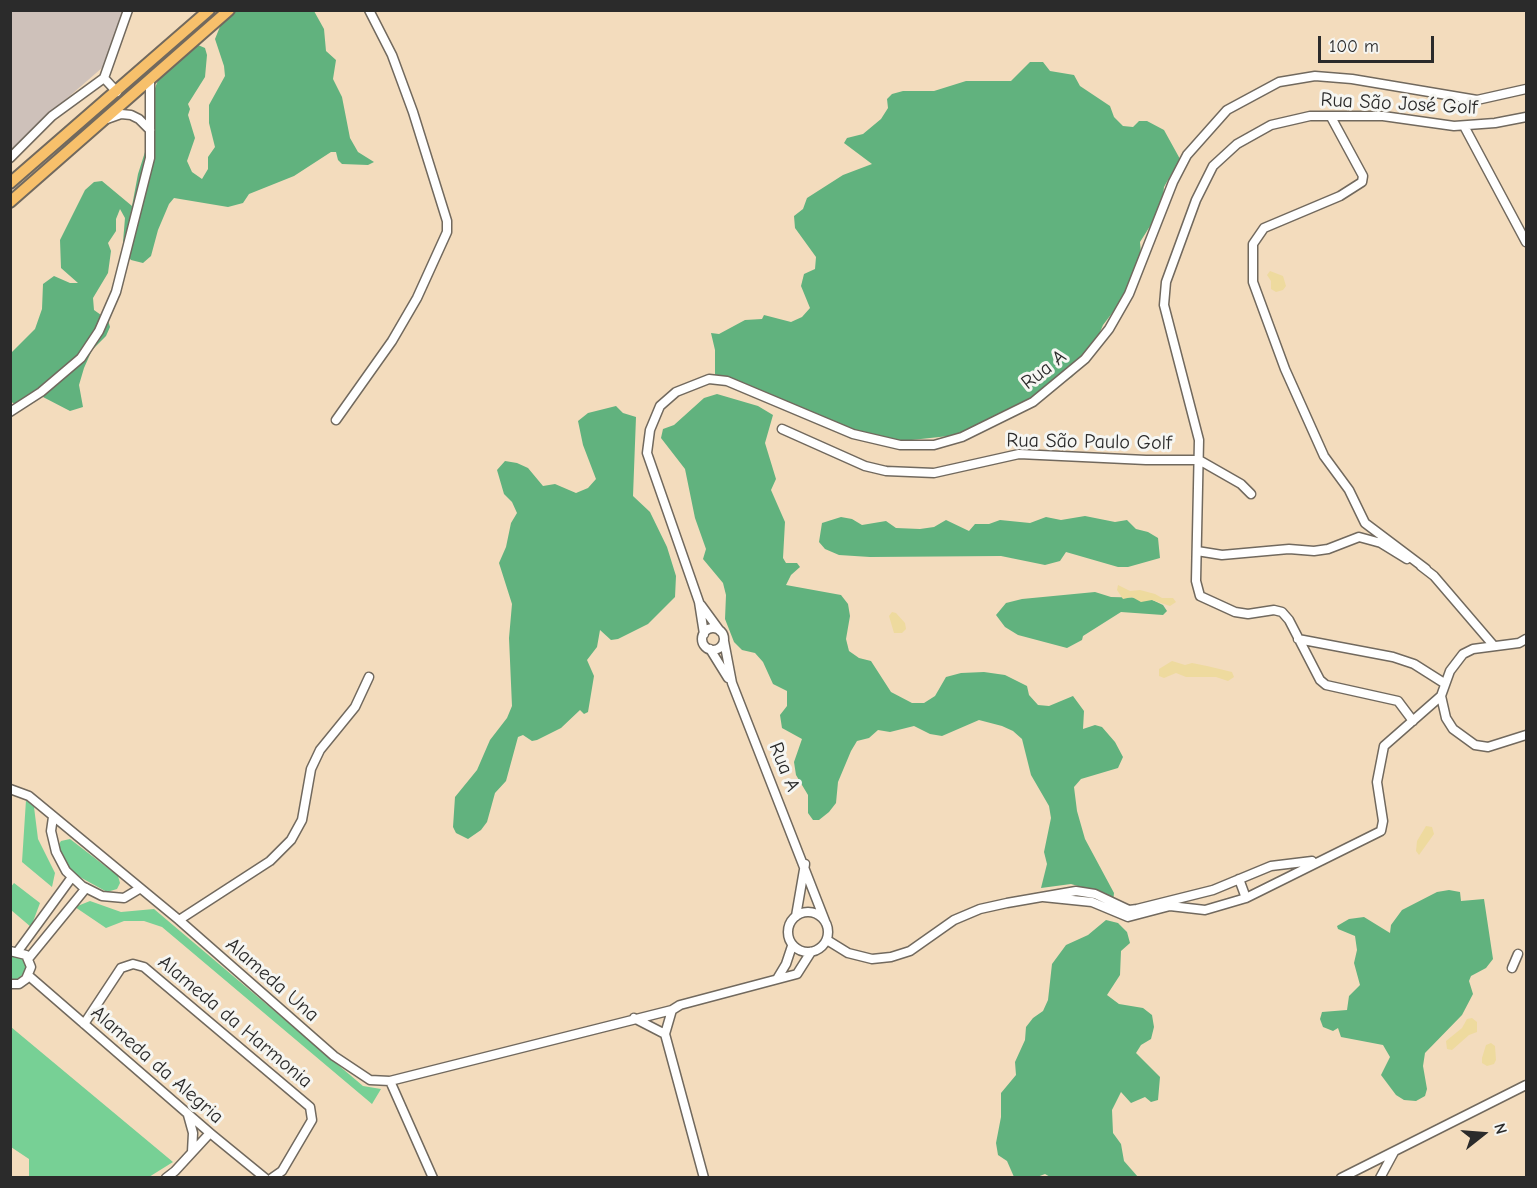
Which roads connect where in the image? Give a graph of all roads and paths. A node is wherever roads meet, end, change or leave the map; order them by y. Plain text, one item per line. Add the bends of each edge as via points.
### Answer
1 (128, 10) edge
2 (208, 10) edge
3 (229, 10) edge
4 (369, 10) edge
5 (104, 78) junction
6 (150, 80) junction
7 (1527, 89) edge
8 (117, 92) junction
9 (1331, 117) junction
10 (1527, 117) edge
11 (102, 122) junction
12 (1464, 126) junction
13 (151, 133) junction
14 (10, 158) edge
15 (10, 183) edge
16 (10, 202) edge
17 (1527, 242) edge
18 (10, 412) edge
19 (336, 420) dead end
20 (782, 429) dead end
21 (1199, 460) junction
22 (1251, 494) dead end
23 (1365, 523) junction
24 (1359, 537) junction
25 (1197, 551) junction
26 (1426, 569) junction
27 (699, 602) junction
28 (720, 631) junction
29 (704, 634) junction
30 (1298, 636) junction
31 (1527, 639) edge
32 (724, 641) junction
33 (1494, 646) junction
34 (710, 649) junction
35 (369, 677) dead end
36 (732, 683) junction
37 (1444, 683) junction
38 (1441, 696) junction
39 (1413, 721) junction
40 (1527, 735) edge
41 (10, 789) edge
42 (53, 817) junction
43 (1319, 861) junction
44 (805, 864) junction
45 (72, 877) junction
46 (1239, 879) junction
47 (86, 888) junction
48 (139, 889) junction
49 (60, 893) junction
50 (1043, 897) junction
51 (1246, 898) junction
52 (72, 905) junction
53 (796, 916) junction
54 (42, 917) junction
55 (179, 920) junction
56 (825, 921) junction
57 (54, 927) junction
58 (827, 940) junction
59 (792, 946) junction
60 (14, 951) edge
61 (811, 952) junction
62 (1518, 954) dead end
63 (28, 959) junction
64 (1512, 968) dead end
65 (29, 976) junction
66 (777, 979) junction
67 (10, 984) edge
68 (672, 1010) junction
69 (634, 1018) junction
70 (84, 1024) junction
71 (666, 1034) junction
72 (390, 1081) junction
73 (1527, 1084) edge
74 (188, 1114) junction
75 (210, 1133) junction
76 (1395, 1151) junction
77 (192, 1152) junction
78 (166, 1178) edge
79 (265, 1178) edge
80 (272, 1178) edge
81 (433, 1178) edge
82 (704, 1178) edge
83 (1341, 1178) edge
84 (1380, 1178) edge

1 - 5 street
2 - 8 main road
3 - 6 main road
4 - 19 street via 413,112 447,232 392,341
5 - 8 street
5 - 14 street via 59,110
6 - 11 main road
6 - 13 street
7 - 27 street, Rua A via 1477,100 1315,76 1279,82 1227,110 1187,154 1129,294 1085,359 1033,402 963,437 934,445 900,445 853,434 728,381 709,379 676,392 660,406 650,430 647,453
8 - 15 main road
9 - 12 street, Rua São José Golf via 1383,116
9 - 21 street, Rua São José Golf via 1310,116 1271,125 1237,144 1213,166 1196,200 1166,282 1164,305 1199,440
9 - 23 street via 1363,176 1362,182 1341,196 1264,228 1256,237 1251,262 1260,303 1324,456 1349,489
10 - 12 street, Rua São José Golf
11 - 13 street via 112,116 130,115 147,125
11 - 16 main road
12 - 17 street
13 - 18 street via 150,158 116,292 99,331 81,358
20 - 21 street, Rua São Paulo Golf via 866,466 907,473 942,471 1019,454
21 - 22 street, Rua São Paulo Golf
21 - 25 street, Rua São José Golf
23 - 24 street
23 - 26 street
24 - 25 street via 1314,551 1289,549 1222,555
24 - 26 street via 1381,543
25 - 30 street, Rua São José Golf via 1200,596 1235,612 1282,612
26 - 33 street
27 - 28 street, Rua A
27 - 29 street, Rua A
28 - 29 street via 710,629
28 - 32 street, Rua A
29 - 34 street, Rua A via 704,644
30 - 37 street via 1393,657 1414,664
30 - 39 street via 1326,685 1398,701
31 - 33 street
32 - 34 street via 720,647
32 - 36 street, Rua A
33 - 37 street via 1463,654
34 - 36 street, Rua A
35 - 55 street via 355,707 320,750 310,769 302,820 291,840 270,861
36 - 44 street, Rua A
37 - 38 street
38 - 39 street
38 - 40 street via 1453,729 1475,745 1488,747
39 - 43 street via 1384,746 1377,782 1381,831
41 - 42 street, Alameda Una via 29,796
42 - 45 street via 51,831 56,852
42 - 48 street, Alameda Una
43 - 46 street via 1271,867
43 - 51 street
44 - 53 street
44 - 56 street, Rua A
45 - 47 street
45 - 49 street
46 - 50 street via 1213,890 1129,910 1095,894 1076,891
46 - 51 street
47 - 48 street via 102,896 124,898
47 - 52 street
48 - 55 street, Alameda Una
49 - 52 street via 71,898
49 - 54 street
50 - 51 street via 1092,902 1128,917 1170,906 1205,910
50 - 58 street via 980,909 954,920 910,951 891,957 872,959 848,953
52 - 57 street
53 - 56 street via 815,913
53 - 59 street via 788,926
54 - 57 street
54 - 60 street
55 - 72 street, Alameda Una via 334,1056 370,1080
56 - 58 street
57 - 63 street
58 - 61 street
59 - 61 street
59 - 66 street
60 - 63 street
61 - 66 street via 796,974
62 - 64 street
63 - 65 street
65 - 67 street via 19,984
65 - 70 street, Alameda da Alegria
66 - 68 street
68 - 69 street
68 - 71 street
69 - 71 street
69 - 72 street
70 - 74 street, Alameda da Alegria
70 - 80 street, Alameda da Harmonia via 121,968 133,964 144,967 310,1107 312,1120 282,1171
71 - 82 street
72 - 81 street
73 - 76 street
74 - 75 street, Alameda da Alegria
74 - 77 street
75 - 77 street
75 - 79 street, Alameda da Alegria
76 - 83 street
76 - 84 street
77 - 78 street

